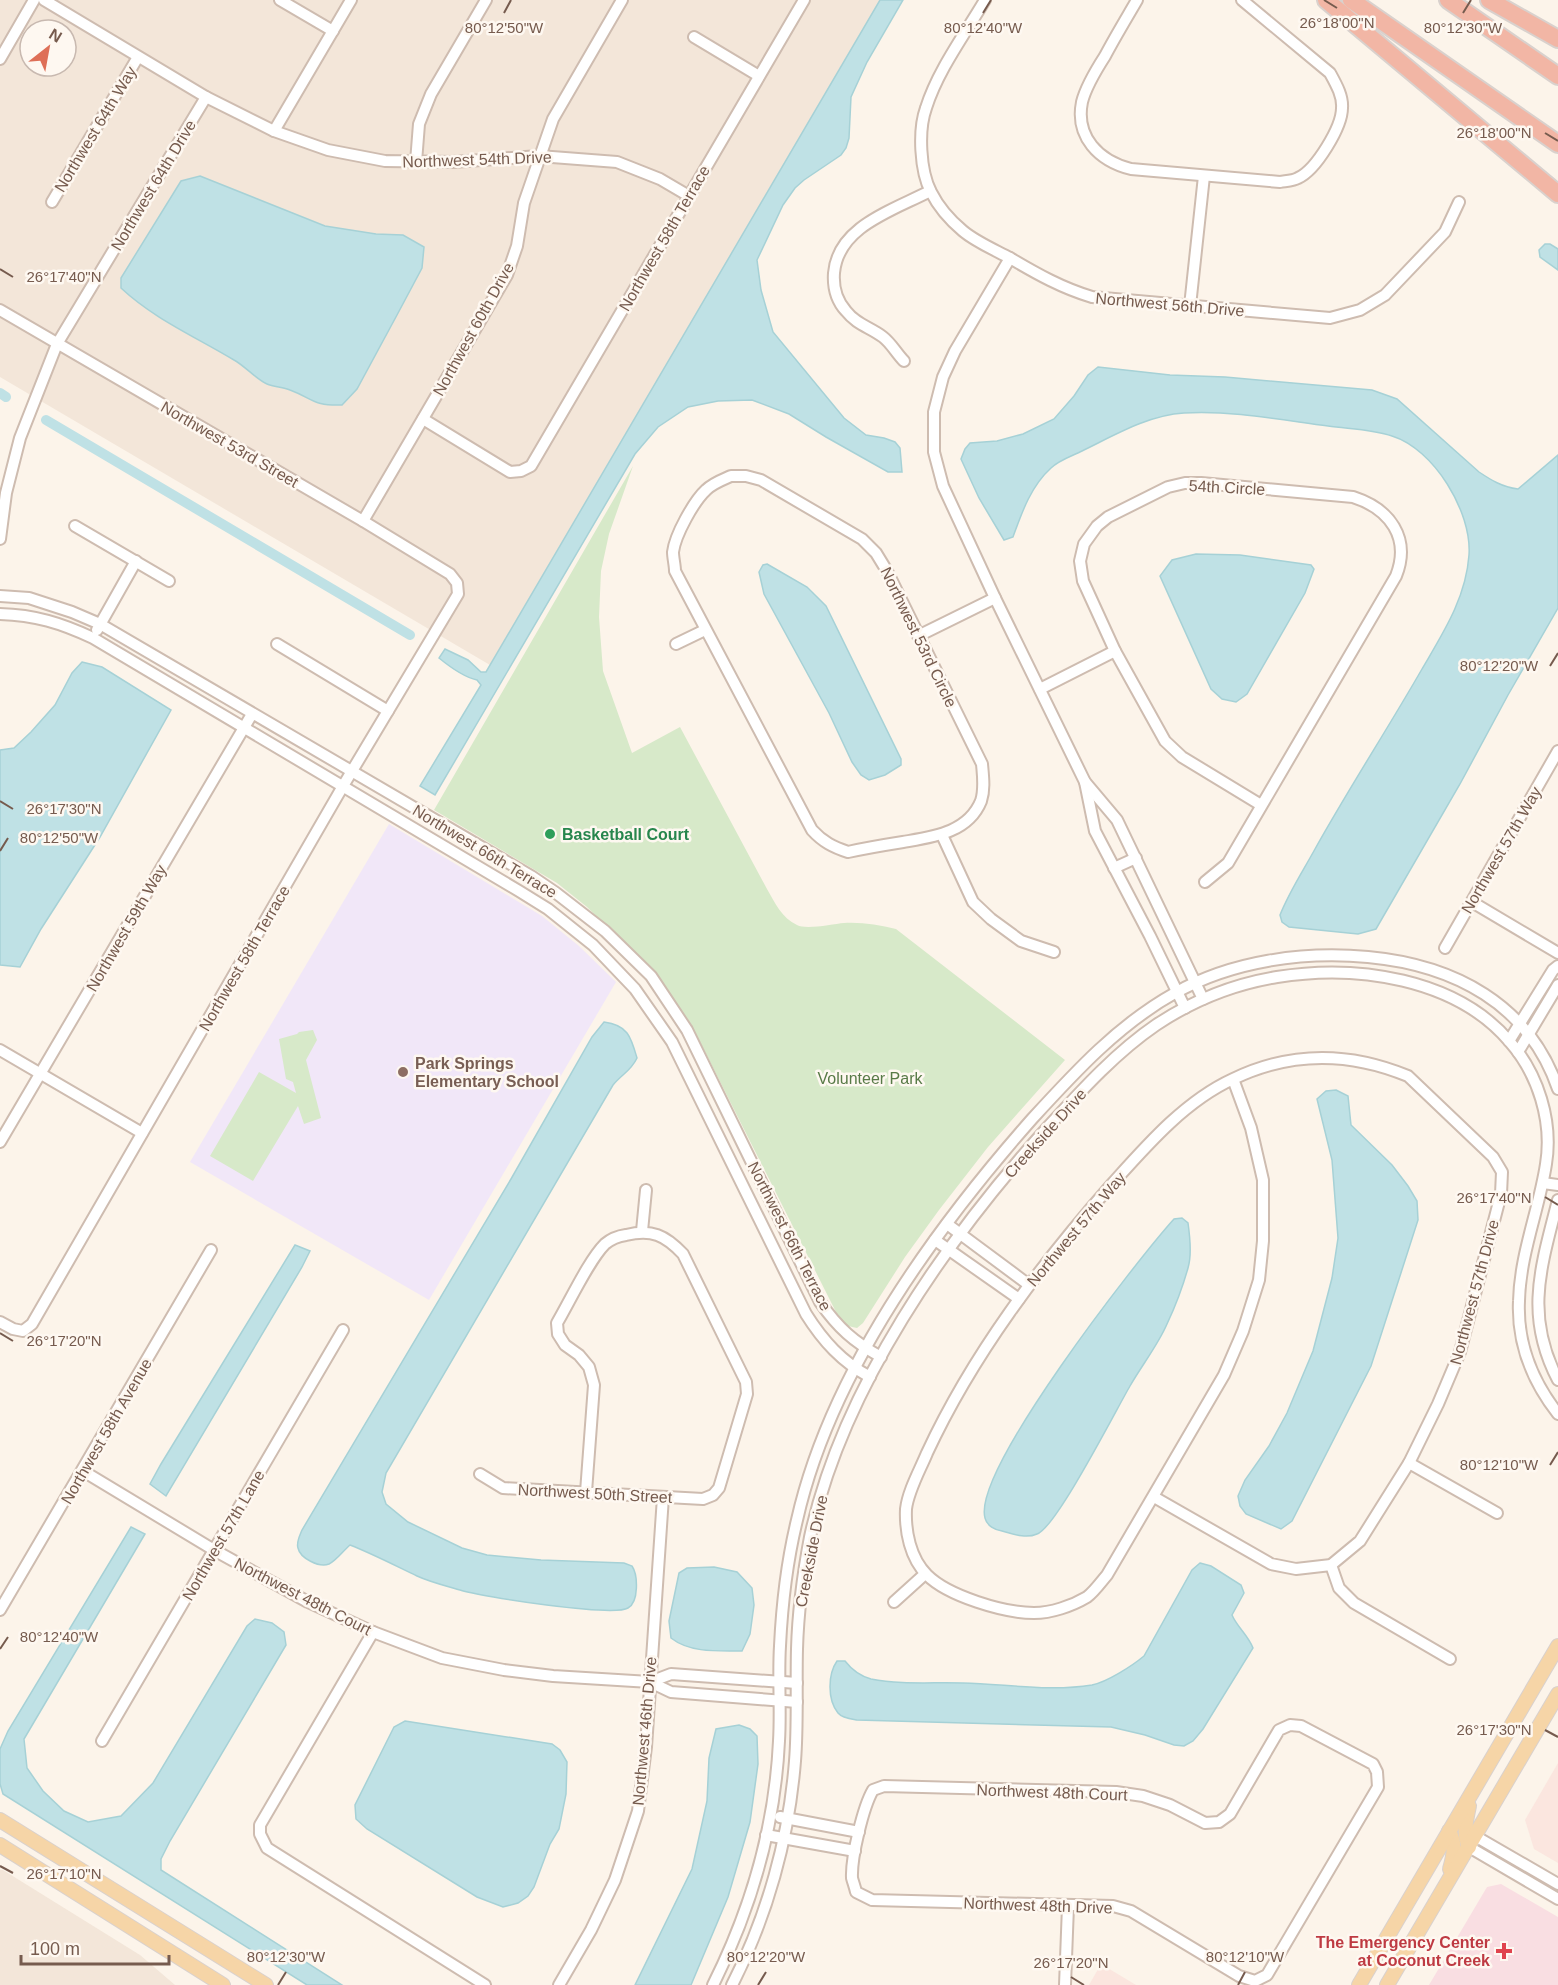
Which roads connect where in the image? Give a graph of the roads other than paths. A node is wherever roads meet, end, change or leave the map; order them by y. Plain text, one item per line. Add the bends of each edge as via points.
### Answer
1 (34, 0) edge
2 (44, 0) edge
3 (280, 0) edge
4 (351, 0) edge
5 (486, 0) edge
6 (622, 0) edge
7 (804, 0) edge
8 (985, 0) edge
9 (1137, 0) edge
10 (1242, 0) edge
11 (1326, 0) edge
12 (1351, 0) edge
13 (1448, 0) edge
14 (1489, 0) edge
15 (333, 31) junction
16 (694, 37) dead end
17 (1558, 39) edge
18 (138, 57) junction
19 (0, 59) edge
20 (759, 76) junction
21 (1558, 76) edge
22 (206, 97) junction
23 (274, 131) junction
24 (1558, 144) edge
25 (539, 156) junction
26 (416, 162) junction
27 (1204, 176) junction
28 (930, 191) junction
29 (1558, 194) edge
30 (689, 196) junction
31 (52, 202) dead end
32 (1459, 202) dead end
33 (1010, 258) junction
34 (1190, 306) junction
35 (0, 310) edge
36 (57, 344) junction
37 (904, 361) dead end
38 (423, 419) junction
39 (363, 521) junction
40 (75, 526) dead end
41 (0, 539) edge
42 (136, 561) junction
43 (169, 581) dead end
44 (456, 583) joint
45 (0, 596) edge
46 (994, 598) junction
47 (0, 614) edge
48 (100, 624) junction
49 (705, 630) junction
50 (918, 636) junction
51 (93, 638) junction
52 (676, 644) dead end
53 (277, 645) dead end
54 (1115, 651) junction
55 (1041, 689) junction
56 (388, 711) junction
57 (252, 714) junction
58 (244, 727) junction
59 (1558, 751) edge
60 (351, 772) junction
61 (1085, 782) junction
62 (343, 786) junction
63 (1261, 805) junction
64 (942, 835) junction
65 (478, 845) junction
66 (1136, 858) junction
67 (468, 861) junction
68 (1114, 868) junction
69 (1205, 882) dead end
70 (1472, 902) junction
71 (1445, 948) dead end
72 (1054, 952) dead end
73 (1558, 953) edge
74 (1558, 966) edge
75 (1195, 984) junction
76 (1558, 985) edge
77 (1177, 992) junction
78 (1203, 999) junction
79 (1185, 1008) junction
80 (1520, 1023) junction
81 (1529, 1034) junction
82 (1509, 1041) junction
83 (0, 1050) edge
84 (1518, 1052) junction
85 (40, 1074) junction
86 (1408, 1076) joint
87 (1233, 1079) junction
88 (1558, 1089) edge
89 (142, 1132) junction
90 (0, 1142) edge
91 (1543, 1183) junction
92 (1558, 1185) edge
93 (646, 1190) dead end
94 (1558, 1200) edge
95 (947, 1224) junction
96 (642, 1231) junction
97 (960, 1235) junction
98 (935, 1240) junction
99 (211, 1250) dead end
100 (950, 1251) junction
101 (1029, 1285) junction
102 (1019, 1299) junction
103 (0, 1322) edge
104 (343, 1330) dead end
105 (866, 1348) junction
106 (881, 1357) junction
107 (854, 1368) junction
108 (870, 1377) junction
109 (1558, 1380) edge
110 (1558, 1414) edge
111 (1408, 1463) junction
112 (83, 1471) junction
113 (480, 1474) dead end
114 (586, 1492) junction
115 (663, 1497) junction
116 (1154, 1497) junction
117 (1497, 1513) dead end
118 (214, 1550) junction
119 (1331, 1565) junction
120 (925, 1574) junction
121 (894, 1602) dead end
122 (0, 1610) edge
123 (373, 1632) junction
124 (1558, 1646) edge
125 (1450, 1659) dead end
126 (779, 1681) junction
127 (650, 1682) junction
128 (797, 1683) junction
129 (1558, 1694) edge
130 (780, 1700) junction
131 (797, 1702) junction
132 (1290, 1725) joint
133 (102, 1741) dead end
134 (1472, 1792) junction
135 (770, 1815) junction
136 (787, 1818) junction
137 (1, 1823) edge
138 (1449, 1831) junction
139 (860, 1832) junction
140 (766, 1835) junction
141 (783, 1838) junction
142 (1472, 1841) junction
143 (0, 1845) edge
144 (855, 1851) junction
145 (1447, 1883) junction
146 (1558, 1884) edge
147 (1558, 1899) edge
148 (1068, 1906) junction
149 (223, 1985) edge
150 (266, 1985) edge
151 (485, 1985) edge
152 (560, 1985) edge
153 (712, 1985) edge
154 (732, 1985) edge
155 (1065, 1985) edge
156 (1359, 1985) edge
157 (1387, 1985) edge

1 - 19 street
2 - 18 street, Northwest 54th Drive
3 - 15 street
4 - 15 street
5 - 26 street via 431,94 419,124
6 - 25 street, Northwest 60th Drive via 553,119
7 - 20 street, Northwest 58th Terrace
8 - 28 street, Northwest 56th Drive via 925,109 920,135
9 - 27 street via 1082,101 1081,121 1087,140 1114,165
10 - 27 street via 1330,74 1343,107 1340,125 1299,178 1280,182
11 - 29 highway
12 - 24 highway
13 - 21 highway
14 - 17 highway
15 - 23 street
16 - 20 street
18 - 22 street, Northwest 54th Drive
18 - 31 street, Northwest 64th Way
20 - 30 street, Northwest 58th Terrace
22 - 23 street, Northwest 54th Drive
22 - 36 street, Northwest 64th Drive
23 - 26 street, Northwest 54th Drive via 328,150 385,161
25 - 26 street, Northwest 54th Drive
25 - 30 street, Northwest 54th Drive via 617,162
25 - 38 street, Northwest 60th Drive via 507,275
27 - 34 street
28 - 33 street, Northwest 56th Drive via 964,232
28 - 37 street via 851,234 835,261 835,293 844,309 856,322 883,337
30 - 38 street, Northwest 58th Terrace via 531,466 510,472
32 - 34 street, Northwest 56th Drive via 1445,232 1410,272 1385,295 1360,310 1330,318
33 - 34 street, Northwest 56th Drive via 1066,289 1092,297
33 - 46 street via 955,351 934,412 934,452 943,486
35 - 36 street, Northwest 53rd Street
36 - 39 street, Northwest 53rd Street
36 - 41 street, Northwest 64th Drive via 20,438 6,493
38 - 39 street, Northwest 60th Drive
39 - 44 street, Northwest 53rd Street via 450,574
40 - 42 street
42 - 43 street
42 - 48 street
44 - 56 street, Northwest 58th Terrace via 459,594
45 - 48 street, Northwest 66th Terrace via 29,598
46 - 50 street
46 - 55 street
47 - 51 street, Northwest 66th Terrace via 27,615 66,625
48 - 51 street
48 - 57 street, Northwest 66th Terrace
49 - 50 street, Northwest 53rd Circle via 675,571 673,552 678,534 704,491 731,476 746,476 761,480 862,539 887,571
49 - 52 street
49 - 64 street, Northwest 53rd Circle via 812,830 821,840 848,852
50 - 64 street, Northwest 53rd Circle via 982,764 981,800 959,827
51 - 58 street, Northwest 66th Terrace
53 - 56 street
54 - 55 street
54 - 63 street, 54th Circle via 1165,741 1182,757
54 - 63 street, 54th Circle via 1083,582 1080,561 1084,544 1108,517 1168,487 1185,483 1353,497 1380,509 1397,533 1402,549 1396,576
55 - 61 street
56 - 60 street, Northwest 58th Terrace
57 - 58 street, Northwest 59th Way
57 - 60 street, Northwest 66th Terrace
58 - 62 street, Northwest 66th Terrace
58 - 85 street, Northwest 59th Way
59 - 70 street, Northwest 57th Way
60 - 62 street, Northwest 58th Terrace
60 - 65 street, Northwest 66th Terrace
61 - 66 street via 1117,820
61 - 68 street via 1095,831
62 - 67 street, Northwest 66th Terrace
62 - 89 street, Northwest 58th Terrace
63 - 69 street, 54th Circle via 1228,863
64 - 72 street via 973,902 1021,941
65 - 67 street
65 - 105 street, Northwest 66th Terrace via 556,893 605,931 651,976 687,1030 820,1302 834,1322
66 - 68 street
66 - 75 street
67 - 107 street, Northwest 66th Terrace via 548,909 593,945 635,989 672,1042 806,1314 820,1336
68 - 77 street
70 - 71 street, Northwest 57th Way
70 - 73 street
74 - 80 street
75 - 77 street, Creekside Drive
75 - 78 street
75 - 80 street, Creekside Drive via 1276,959 1324,955 1373,957 1449,976 1488,995
76 - 81 street
77 - 79 street
77 - 95 street, Creekside Drive via 1125,1027 1081,1067 1010,1144
78 - 79 street, Creekside Drive
78 - 82 street, Creekside Drive via 1265,979 1352,973 1414,984 1458,1000 1484,1016
79 - 97 street, Creekside Drive via 1150,1029 1092,1081 1034,1143
80 - 81 street, Creekside Drive
80 - 82 street
81 - 84 street
81 - 88 street, Creekside Drive
82 - 84 street, Creekside Drive
83 - 85 street
84 - 91 street, Creekside Drive via 1536,1084 1546,1123
85 - 89 street
85 - 90 street, Northwest 59th Way
86 - 87 street, Northwest 57th Way via 1366,1062 1305,1058
86 - 111 street, Northwest 57th Drive via 1493,1157 1502,1172 1501,1194 1460,1352
87 - 101 street, Northwest 57th Way via 1175,1119 1130,1164
87 - 116 street, Northwest 57th Way via 1251,1128 1263,1180 1259,1280 1224,1376
89 - 103 street, Northwest 58th Terrace via 32,1324 23,1331
91 - 92 street
91 - 110 street, Creekside Drive via 1521,1270 1519,1319 1528,1361
93 - 96 street
94 - 109 street via 1538,1289 1538,1315 1548,1360
95 - 97 street
95 - 98 street, Creekside Drive
96 - 114 street via 607,1242 557,1323 565,1345 589,1367 594,1385
96 - 115 street, Northwest 50th Street via 658,1234 683,1254 746,1382 747,1394 719,1488 703,1499
97 - 100 street, Creekside Drive
97 - 101 street
98 - 100 street
98 - 105 street, Creekside Drive
99 - 112 street, Northwest 58th Avenue
100 - 102 street
100 - 106 street, Creekside Drive
101 - 102 street, Northwest 57th Way
102 - 120 street, Northwest 57th Way via 944,1417 907,1506 906,1532
104 - 118 street, Northwest 57th Lane
105 - 106 street, Northwest 66th Terrace
105 - 107 street, Creekside Drive
106 - 108 street, Creekside Drive
107 - 108 street, Northwest 66th Terrace
107 - 126 street, Creekside Drive via 815,1455 796,1523 785,1588
108 - 128 street, Creekside Drive via 831,1463 810,1538 798,1618
111 - 117 street
111 - 119 street, Northwest 57th Drive via 1360,1541
112 - 118 street, Northwest 48th Court
112 - 122 street, Northwest 58th Avenue
113 - 114 street, Northwest 50th Street via 503,1488
114 - 115 street, Northwest 50th Street
115 - 127 street, Northwest 46th Drive
116 - 119 street via 1270,1564 1296,1569
116 - 120 street, Northwest 57th Way via 1107,1575 1088,1596 1062,1608 1035,1613 1012,1611 961,1596
118 - 123 street, Northwest 48th Court via 308,1602
118 - 133 street, Northwest 57th Lane
119 - 125 street via 1339,1588 1354,1603
120 - 121 street
123 - 127 street, Northwest 48th Court via 442,1658 504,1670
123 - 151 street via 260,1825 260,1834 267,1848
124 - 134 main road
126 - 127 street, Northwest 48th Court via 671,1674
126 - 128 street, Northwest 48th Court
126 - 130 street, Creekside Drive
127 - 130 street, Northwest 48th Court via 671,1692
127 - 152 street, Northwest 46th Drive via 638,1810 615,1880
128 - 131 street, Creekside Drive
129 - 142 main road
130 - 131 street, Northwest 48th Court
130 - 135 street, Creekside Drive via 780,1740
131 - 136 street, Creekside Drive via 795,1766
132 - 139 street, Northwest 48th Court via 1279,1730 1230,1814 1219,1822 1205,1823 1170,1805 1116,1792 884,1786 873,1790 867,1799
132 - 148 street, Northwest 48th Drive via 1301,1725 1373,1764 1378,1787 1267,1975 1254,1981 1239,1976 1131,1911 1113,1906
134 - 138 main road
134 - 142 main road via 1465,1823 1465,1837
135 - 136 street
135 - 140 street, Creekside Drive
136 - 139 street
136 - 141 street, Creekside Drive
137 - 150 main road
138 - 145 main road via 1455,1852
138 - 156 main road
139 - 144 street, Northwest 48th Drive
140 - 141 street
140 - 153 street, Creekside Drive via 741,1922
141 - 144 street
141 - 154 street, Creekside Drive via 761,1917
142 - 145 main road
142 - 146 street
142 - 147 street
143 - 149 main road
144 - 148 street, Northwest 48th Drive via 852,1878 856,1892 872,1900
145 - 157 main road
148 - 155 street

